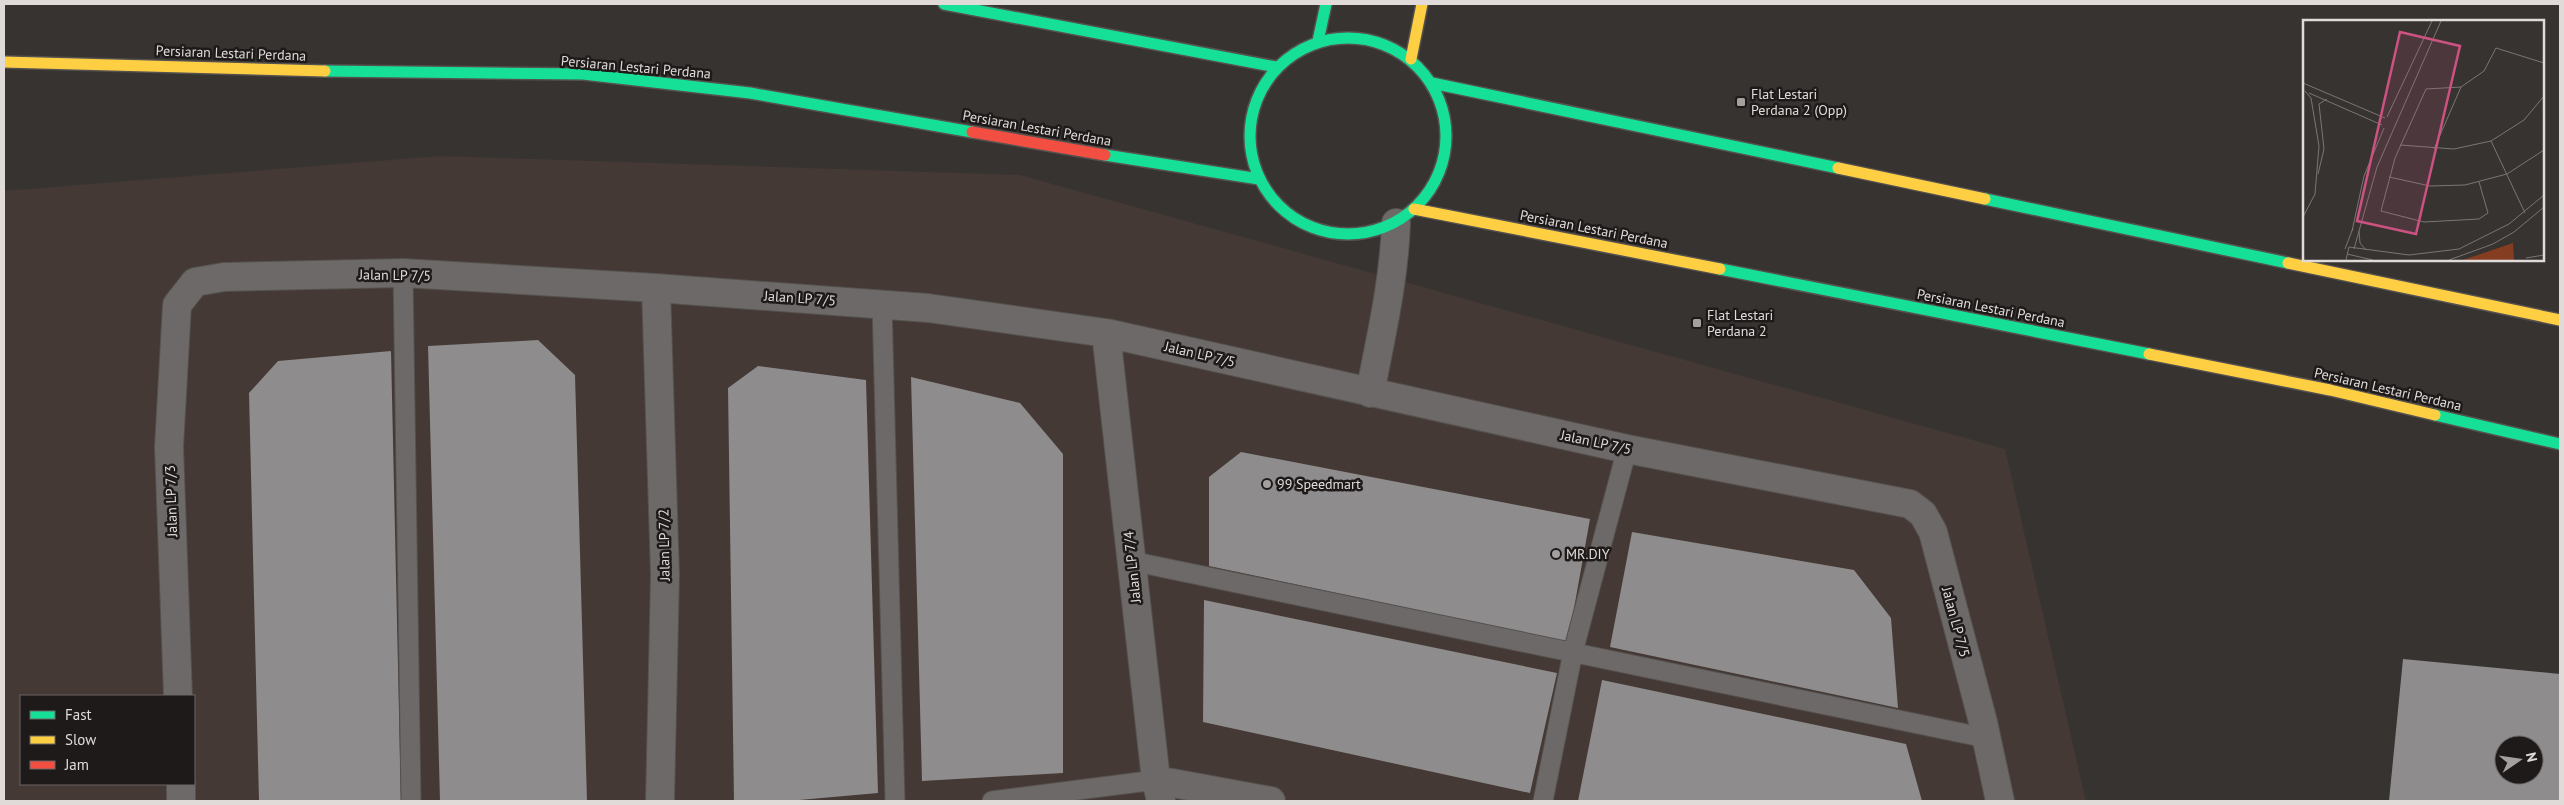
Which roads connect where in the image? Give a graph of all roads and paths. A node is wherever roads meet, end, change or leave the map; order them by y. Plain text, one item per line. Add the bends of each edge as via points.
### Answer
1 (944, 4) edge
2 (1326, 4) edge
3 (1422, 4) edge
4 (1318, 41) junction
5 (1411, 60) junction
6 (4, 62) edge
7 (1276, 67) junction
8 (1432, 83) junction
9 (1259, 179) junction
10 (1405, 216) junction
11 (403, 273) junction
12 (656, 288) junction
13 (882, 304) junction
14 (177, 305) joint
15 (2560, 320) edge
16 (1106, 333) junction
17 (1370, 393) junction
18 (2560, 444) edge
19 (1627, 449) junction
20 (1130, 560) junction
21 (1573, 652) junction
22 (178, 695) edge
23 (1986, 738) junction
24 (181, 785) edge
25 (1159, 790) edge
26 (181, 801) edge
27 (411, 801) edge
28 (660, 801) edge
29 (895, 801) edge
30 (992, 801) edge
31 (1272, 801) edge
32 (1543, 801) edge
33 (2000, 801) edge

1 - 7 street
2 - 4 street
3 - 5 street
4 - 5 street via 1350,36 1382,43
4 - 7 street via 1295,52
5 - 8 street
6 - 9 street, Persiaran Lestari Perdana via 411,74 583,74 750,93
7 - 9 street via 1259,92 1251,121 1250,151
8 - 10 street via 1445,115 1446,150 1435,182
8 - 15 street
9 - 10 street via 1274,202 1295,220 1320,231 1348,235 1375,232
10 - 17 street
10 - 18 street, Persiaran Lestari Perdana via 2320,388
11 - 12 street, Jalan LP 7/5
11 - 14 street, Jalan LP 7/5 via 224,276 196,282
11 - 27 lane
12 - 13 street, Jalan LP 7/5
12 - 28 street, Jalan LP 7/2 via 665,575
13 - 16 street, Jalan LP 7/5
13 - 29 lane
14 - 22 street, Jalan LP 7/3 via 169,447
16 - 17 street, Jalan LP 7/5
16 - 20 street, Jalan LP 7/4
17 - 19 street, Jalan LP 7/5
19 - 21 lane
19 - 23 street, Jalan LP 7/5 via 1910,504 1923,514 1933,532
20 - 21 lane
20 - 25 street, Jalan LP 7/4
21 - 23 lane
21 - 32 lane
23 - 33 street, Jalan LP 7/5
24 - 26 street
25 - 30 lane
25 - 31 street

